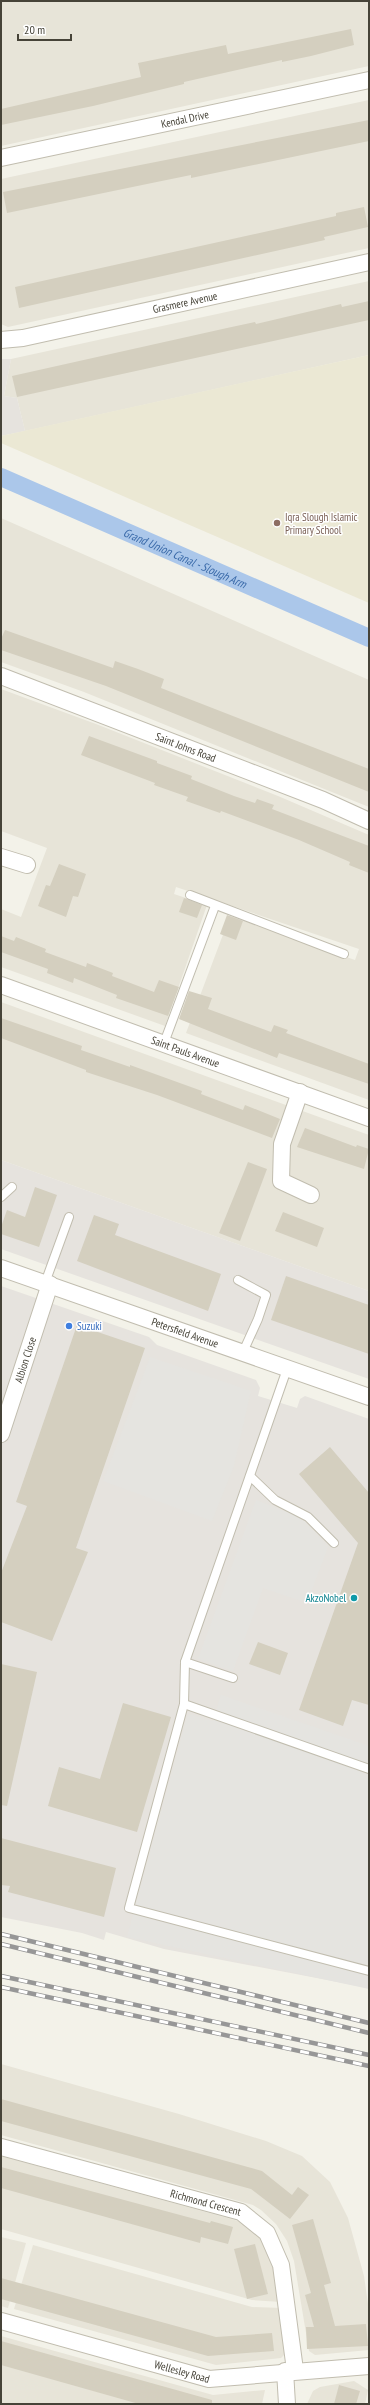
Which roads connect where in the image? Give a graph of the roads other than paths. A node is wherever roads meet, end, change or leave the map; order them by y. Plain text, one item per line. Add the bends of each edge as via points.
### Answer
1 (369, 80) edge
2 (1, 158) edge
3 (369, 262) edge
4 (1, 340) edge
5 (1, 676) edge
6 (369, 821) edge
7 (2, 862) edge
8 (27, 865) dead end
9 (190, 895) dead end
10 (215, 906) junction
11 (344, 954) dead end
12 (1, 985) edge
13 (164, 1043) junction
14 (300, 1092) junction
15 (369, 1118) edge
16 (12, 1187) dead end
17 (311, 1195) dead end
18 (1, 1197) edge
19 (69, 1217) dead end
20 (1, 1268) edge
21 (238, 1280) dead end
22 (47, 1284) junction
23 (243, 1352) junction
24 (287, 1369) junction
25 (369, 1397) edge
26 (1, 1434) edge
27 (250, 1476) junction
28 (334, 1543) dead end
29 (185, 1662) junction
30 (233, 1678) dead end
31 (184, 1704) junction
32 (369, 1769) edge
33 (369, 1971) edge
34 (1, 2147) edge
35 (1, 2321) edge
36 (369, 2366) edge
37 (290, 2371) junction
38 (287, 2404) edge

1 - 2 street, Kendal Drive
3 - 4 street, Grasmere Avenue via 23,338
5 - 6 street, Saint Johns Road
7 - 8 street
9 - 10 lane
10 - 11 lane
10 - 13 lane
12 - 13 street, Saint Pauls Avenue
13 - 14 street, Saint Pauls Avenue
14 - 15 street, Saint Pauls Avenue
14 - 17 street via 282,1144 281,1182
16 - 18 lane
19 - 22 lane
20 - 22 street, Petersfield Avenue
21 - 23 lane via 266,1295
22 - 23 street, Petersfield Avenue
22 - 26 street, Albion Close
23 - 24 street, Petersfield Avenue
24 - 25 street, Petersfield Avenue
24 - 27 lane
27 - 28 lane via 275,1500 308,1517
27 - 29 lane
29 - 30 lane
29 - 31 lane
31 - 32 lane
31 - 33 lane via 128,1908
34 - 37 street, Richmond Crescent via 241,2212 267,2233 281,2265
35 - 37 street, Wellesley Road via 208,2379
36 - 37 street, Wellesley Road
37 - 38 street, Richmond Crescent

